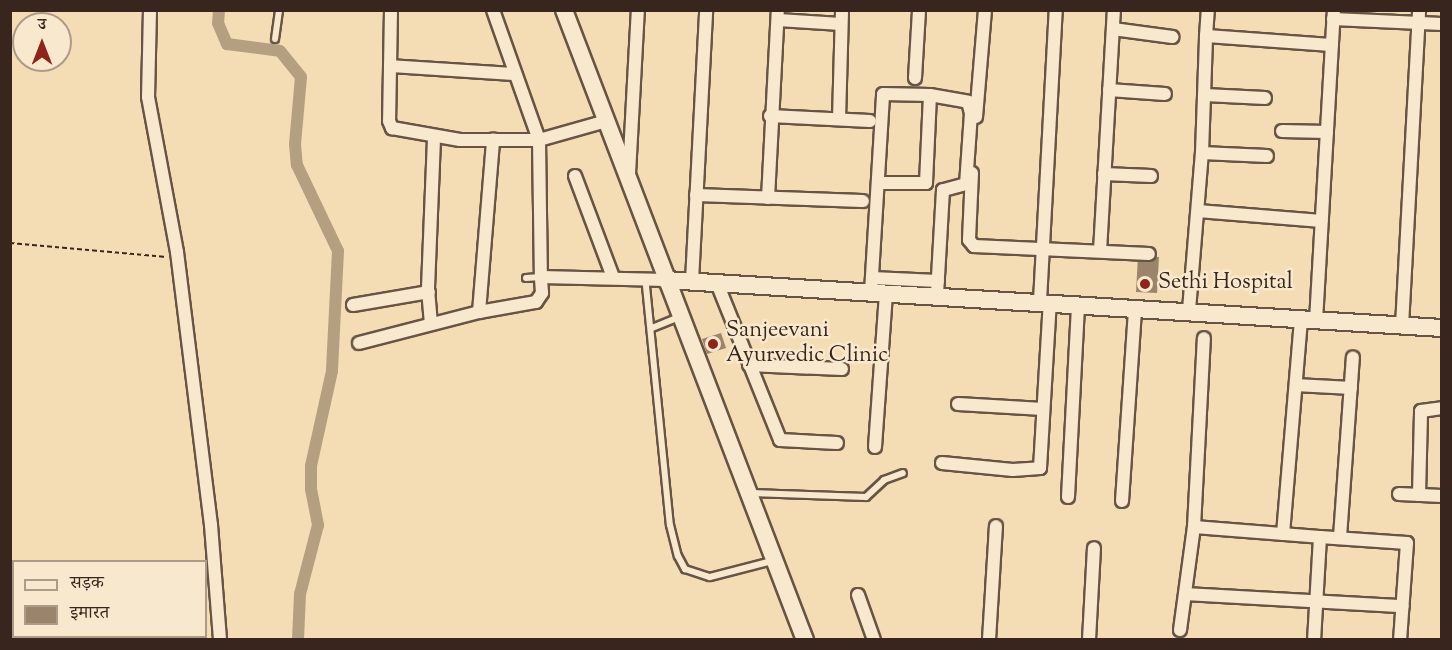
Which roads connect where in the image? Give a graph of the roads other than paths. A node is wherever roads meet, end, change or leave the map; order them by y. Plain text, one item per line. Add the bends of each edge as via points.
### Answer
1 (150, 10) edge
2 (279, 10) edge
3 (391, 10) edge
4 (494, 10) edge
5 (564, 10) edge
6 (638, 10) edge
7 (706, 10) edge
8 (842, 10) edge
9 (919, 10) edge
10 (985, 10) edge
11 (1056, 10) edge
12 (1114, 10) edge
13 (1208, 10) edge
14 (778, 15) edge
15 (1334, 15) edge
16 (1418, 17) edge
17 (841, 24) junction
18 (1442, 24) edge
19 (1113, 29) junction
20 (1172, 36) dead end
21 (1206, 36) junction
22 (275, 39) dead end
23 (1332, 45) junction
24 (390, 66) junction
25 (515, 74) junction
26 (915, 78) dead end
27 (1109, 90) junction
28 (1165, 94) dead end
29 (930, 95) junction
30 (1205, 95) junction
31 (1265, 98) dead end
32 (770, 116) junction
33 (839, 118) junction
34 (606, 121) junction
35 (870, 121) dead end
36 (1282, 131) dead end
37 (1327, 132) junction
38 (434, 137) junction
39 (493, 140) junction
40 (539, 140) junction
41 (1202, 153) junction
42 (1267, 156) dead end
43 (1104, 174) junction
44 (575, 176) dead end
45 (1151, 176) dead end
46 (628, 180) junction
47 (879, 183) junction
48 (926, 183) junction
49 (944, 189) junction
50 (696, 195) junction
51 (768, 198) junction
52 (863, 201) dead end
53 (1198, 211) junction
54 (1322, 221) junction
55 (1042, 250) junction
56 (1100, 251) junction
57 (1149, 254) dead end
58 (541, 277) junction
59 (526, 278) dead end
60 (613, 278) junction
61 (666, 280) junction
62 (692, 281) junction
63 (717, 283) junction
64 (875, 285) junction
65 (937, 285) junction
66 (646, 286) dead end
67 (429, 292) junction
68 (1045, 302) junction
69 (352, 304) dead end
70 (1078, 304) junction
71 (1135, 308) junction
72 (1189, 310) junction
73 (479, 312) junction
74 (680, 316) junction
75 (1308, 320) junction
76 (431, 324) junction
77 (1402, 326) junction
78 (652, 328) junction
79 (1442, 328) edge
80 (1204, 338) dead end
81 (359, 343) dead end
82 (1353, 357) dead end
83 (749, 365) junction
84 (842, 369) dead end
85 (1296, 385) junction
86 (1351, 388) junction
87 (958, 404) dead end
88 (1442, 408) edge
89 (1043, 409) junction
90 (837, 443) dead end
91 (875, 447) dead end
92 (942, 464) dead end
93 (903, 473) dead end
94 (748, 493) junction
95 (1400, 494) dead end
96 (1419, 495) junction
97 (1442, 496) edge
98 (1068, 497) dead end
99 (1122, 501) dead end
100 (996, 526) dead end
101 (1194, 527) junction
102 (1283, 534) junction
103 (1320, 537) junction
104 (1340, 537) junction
105 (1094, 548) dead end
106 (774, 560) junction
107 (1185, 594) junction
108 (858, 595) dead end
109 (1316, 600) junction
110 (1403, 606) junction
111 (1180, 630) dead end
112 (220, 639) edge
113 (805, 639) edge
114 (874, 639) edge
115 (989, 639) edge
116 (1089, 639) edge
117 (1314, 639) edge
118 (1400, 639) edge

1 - 112 street via 148,96 178,258 211,525
2 - 22 lane
3 - 24 street
4 - 25 street
5 - 34 street
6 - 46 street
7 - 50 street
8 - 17 street
9 - 26 street
10 - 55 street via 969,240 974,246
11 - 55 street
12 - 19 street
13 - 21 street
14 - 17 street
14 - 32 street
15 - 16 street
15 - 23 street
16 - 18 street
16 - 77 street
17 - 33 street
19 - 20 street
19 - 27 street
21 - 23 street
21 - 30 street
23 - 37 street
24 - 25 street
24 - 38 street via 392,128
25 - 40 street
27 - 28 street
27 - 43 street
29 - 47 street via 883,94
29 - 48 street
29 - 49 street via 968,102 971,113 966,184
30 - 31 street
30 - 41 street
32 - 33 street
32 - 51 street
33 - 35 street
34 - 40 street
34 - 46 street
36 - 37 street
37 - 54 street
38 - 39 street
38 - 67 street
39 - 40 street
39 - 73 street
40 - 58 street
41 - 42 street
41 - 53 street
43 - 45 street
43 - 56 street
44 - 60 street
46 - 61 street
47 - 48 street
47 - 64 street
48 - 49 street
49 - 65 street
50 - 51 street
50 - 62 street
51 - 52 street
53 - 54 street
53 - 72 street
54 - 75 street
55 - 56 street
55 - 68 street
56 - 57 street
58 - 59 lane
58 - 60 street
58 - 73 street via 542,293 536,302
60 - 61 street
61 - 62 street
61 - 74 street
62 - 63 street
63 - 64 street
63 - 83 street
64 - 65 street
64 - 91 street
65 - 68 street
66 - 78 lane
67 - 69 street
67 - 76 street
68 - 70 street
68 - 89 street
70 - 71 street
70 - 98 street
71 - 72 street
71 - 99 street
72 - 75 street
73 - 76 street
74 - 78 lane
74 - 94 street
75 - 77 street
75 - 85 street
76 - 81 street
77 - 79 street
78 - 106 lane via 670,525 678,556 685,569 710,577
80 - 101 street
82 - 86 street
83 - 84 street
83 - 90 street via 780,440
85 - 86 street
85 - 102 street
86 - 104 street
87 - 89 street
88 - 96 street via 1421,411
89 - 92 street via 1040,468 1013,470
93 - 94 lane via 884,480 866,497
94 - 106 street
95 - 96 street
96 - 97 street
100 - 115 street
101 - 102 street
101 - 107 street
102 - 103 street
103 - 104 street
103 - 109 street
104 - 110 street via 1407,543
105 - 116 street
106 - 113 street
107 - 109 street
107 - 111 street
108 - 114 street
109 - 110 street
109 - 117 street
110 - 118 street

